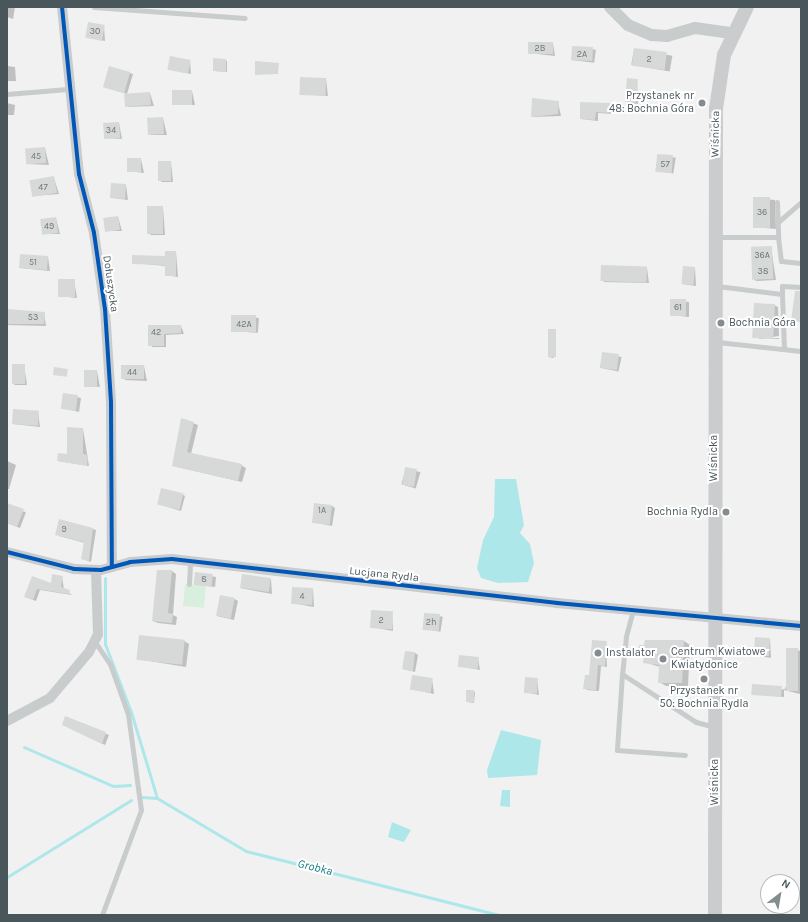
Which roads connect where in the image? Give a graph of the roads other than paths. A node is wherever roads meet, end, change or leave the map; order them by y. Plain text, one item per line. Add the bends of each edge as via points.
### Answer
1 (62, 7) edge
2 (94, 7) edge
3 (610, 7) edge
4 (747, 7) edge
5 (245, 18) dead end
6 (732, 33) junction
7 (68, 89) junction
8 (7, 94) edge
9 (777, 202) dead end
10 (801, 202) edge
11 (778, 222) junction
12 (714, 237) junction
13 (778, 237) junction
14 (801, 262) edge
15 (714, 286) junction
16 (801, 287) edge
17 (782, 294) junction
18 (714, 342) junction
19 (784, 349) junction
20 (801, 351) edge
21 (7, 552) edge
22 (190, 562) junction
23 (112, 567) junction
24 (96, 570) junction
25 (189, 584) dead end
26 (633, 610) junction
27 (715, 618) junction
28 (801, 626) edge
29 (94, 641) junction
30 (622, 674) junction
31 (7, 721) edge
32 (715, 727) junction
33 (686, 755) dead end
34 (102, 915) edge
35 (716, 915) edge

1 - 7 street, Dołuszycka
2 - 5 lane
3 - 6 street via 628,25 652,35 708,27
4 - 6 main road, Wiśnicka
6 - 12 main road, Wiśnicka via 718,80
7 - 8 lane
7 - 23 street, Dołuszycka via 79,174 94,233 106,309 111,402
9 - 11 lane
10 - 11 lane
11 - 13 lane
12 - 13 lane
12 - 15 main road, Wiśnicka
13 - 14 lane via 781,261
15 - 17 lane via 733,285 750,292
15 - 18 main road, Wiśnicka
16 - 17 lane via 782,286
17 - 19 lane
18 - 19 lane
18 - 27 main road, Wiśnicka
19 - 20 lane
21 - 24 street, Lucjana Rydla via 74,570
22 - 23 street, Lucjana Rydla via 172,559
22 - 25 lane
22 - 26 street, Lucjana Rydla
23 - 24 street, Lucjana Rydla
24 - 29 street via 99,613
26 - 27 street, Lucjana Rydla
26 - 30 lane via 626,637
27 - 28 street, Lucjana Rydla
27 - 32 main road, Wiśnicka
29 - 31 street via 75,671 50,698
29 - 34 lane via 110,664 128,714 141,810
30 - 32 lane via 696,722
30 - 33 lane via 618,750
32 - 35 main road, Wiśnicka

